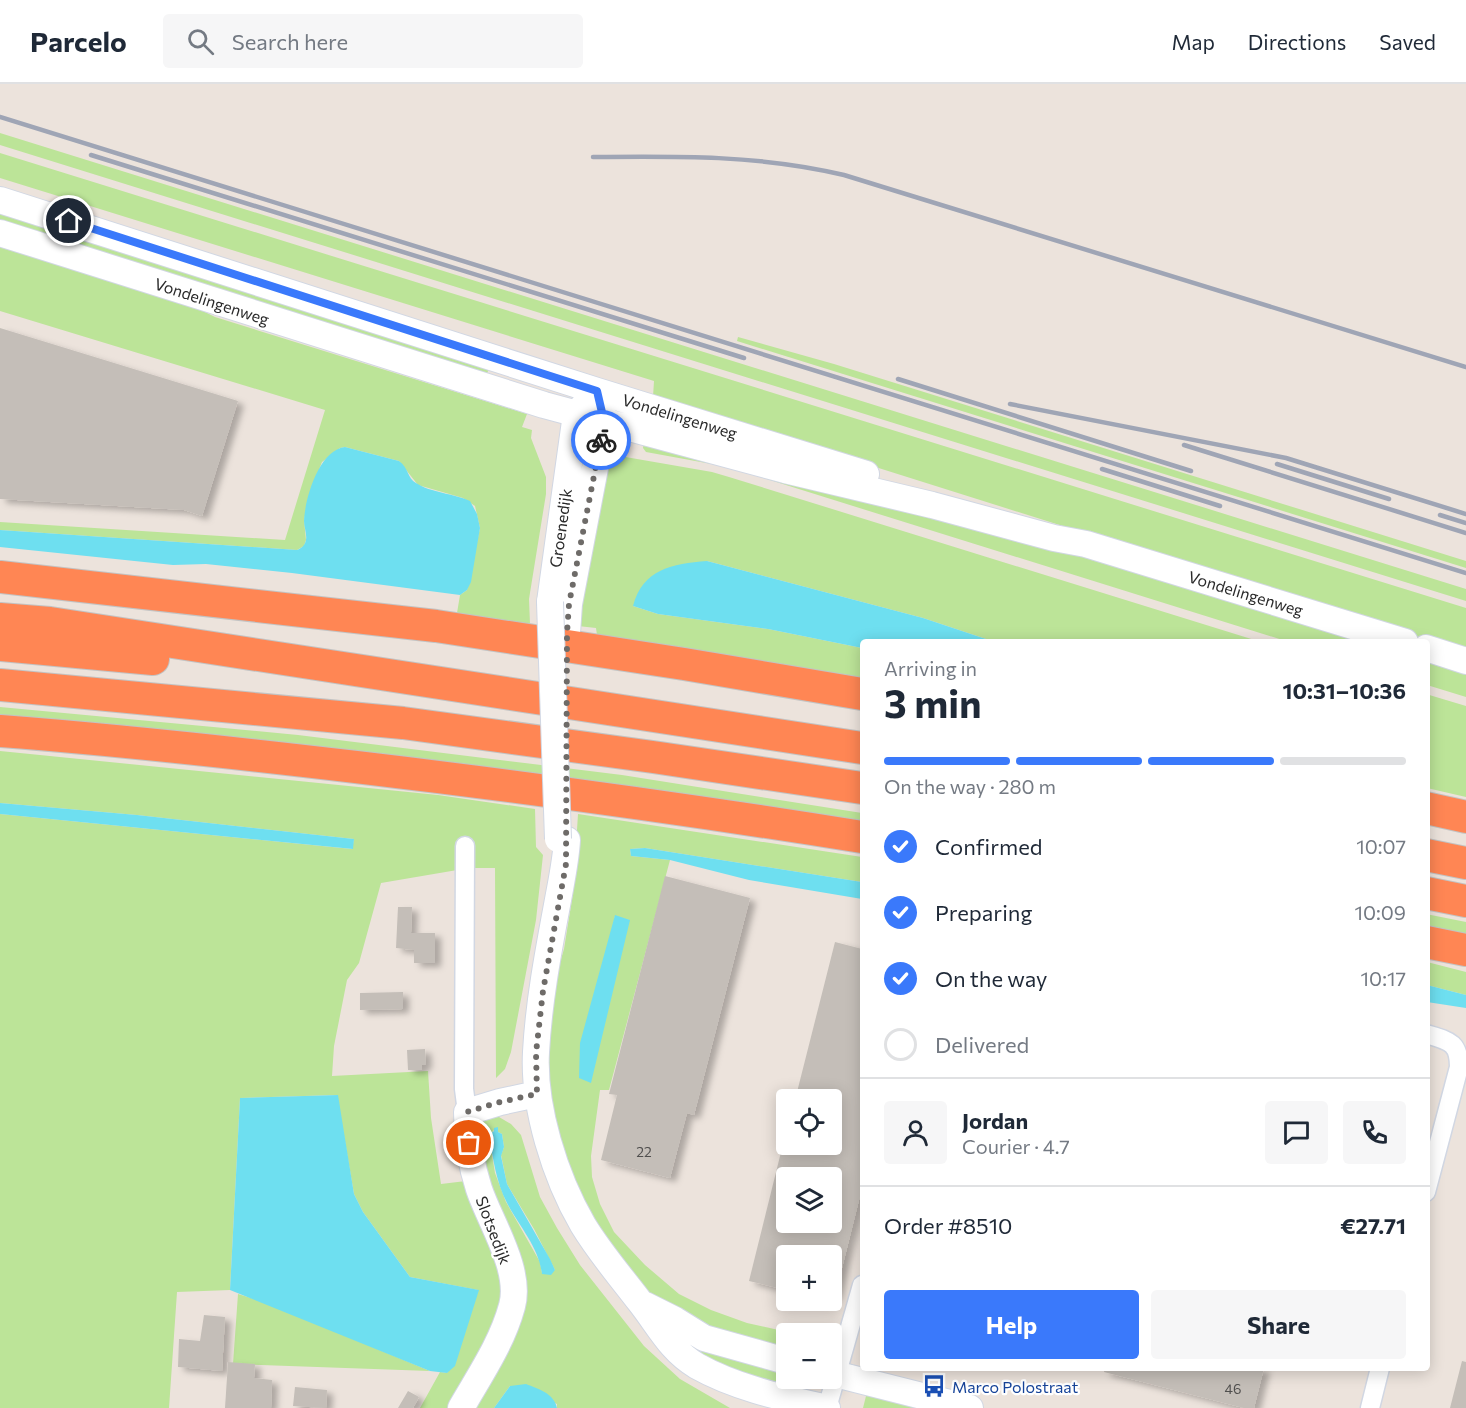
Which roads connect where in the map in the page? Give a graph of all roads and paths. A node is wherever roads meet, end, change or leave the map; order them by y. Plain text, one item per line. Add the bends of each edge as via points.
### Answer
1 (0, 200) edge
2 (0, 234) edge
3 (597, 391) junction
4 (576, 414) junction
5 (604, 421) junction
6 (638, 429) junction
7 (597, 459) junction
8 (1086, 543) junction
9 (0, 577) edge
10 (560, 603) junction
11 (0, 619) edge
12 (1395, 639) edge
13 (0, 645) edge
14 (1430, 649) edge
15 (1466, 661) edge
16 (0, 685) edge
17 (462, 687) junction
18 (860, 694) edge
19 (0, 731) edge
20 (860, 748) edge
21 (860, 788) edge
22 (1430, 809) edge
23 (1466, 818) edge
24 (860, 837) edge
25 (562, 839) junction
26 (465, 846) dead end
27 (1430, 856) edge
28 (1466, 863) edge
29 (1430, 893) edge
30 (1466, 901) edge
31 (1430, 943) edge
32 (1466, 950) edge
33 (1430, 1035) edge
34 (537, 1094) junction
35 (467, 1112) junction
36 (1430, 1177) edge
37 (860, 1292) edge
38 (641, 1302) junction
39 (842, 1348) edge
40 (776, 1358) edge
41 (1379, 1371) edge
42 (842, 1375) edge
43 (831, 1389) edge
44 (461, 1408) edge
45 (827, 1408) edge
46 (970, 1408) edge
47 (1370, 1408) edge

1 - 3 main road, Vondelingenweg
2 - 4 main road, Vondelingenweg
3 - 4 main road
3 - 5 main road, Groenedijk
3 - 8 main road, Vondelingenweg via 1057,530
4 - 5 main road, Vondelingenweg
4 - 10 main road, Groenedijk
5 - 6 main road, Vondelingenweg
5 - 7 main road, Groenedijk
6 - 7 main road via 614,441
6 - 8 main road, Vondelingenweg via 785,470
7 - 10 main road, Groenedijk
8 - 12 main road, Vondelingenweg
9 - 18 highway via 435,626
10 - 25 main road, Groenedijk, bridge
10 - 25 main road, Groenedijk via 567,633
11 - 17 highway via 50,623
13 - 17 highway
14 - 15 main road
16 - 21 highway via 403,723
17 - 20 highway
19 - 24 highway via 105,738 488,783
22 - 23 highway
25 - 34 main road, Groenedijk via 557,866 560,891 536,1053
26 - 35 street, Slotsedijk
27 - 28 highway
29 - 30 highway
31 - 32 highway
33 - 36 street via 1457,1048 1460,1067
34 - 35 main road
34 - 38 main road, Groenedijk via 549,1143 570,1199 583,1225
35 - 44 main road, Slotsedijk via 479,1189 501,1240 513,1284 513,1304 497,1346
37 - 39 street
38 - 40 main road via 704,1338
38 - 45 main road, Groenedijk via 675,1350 698,1366 739,1384
41 - 47 street
42 - 46 main road
43 - 45 street

